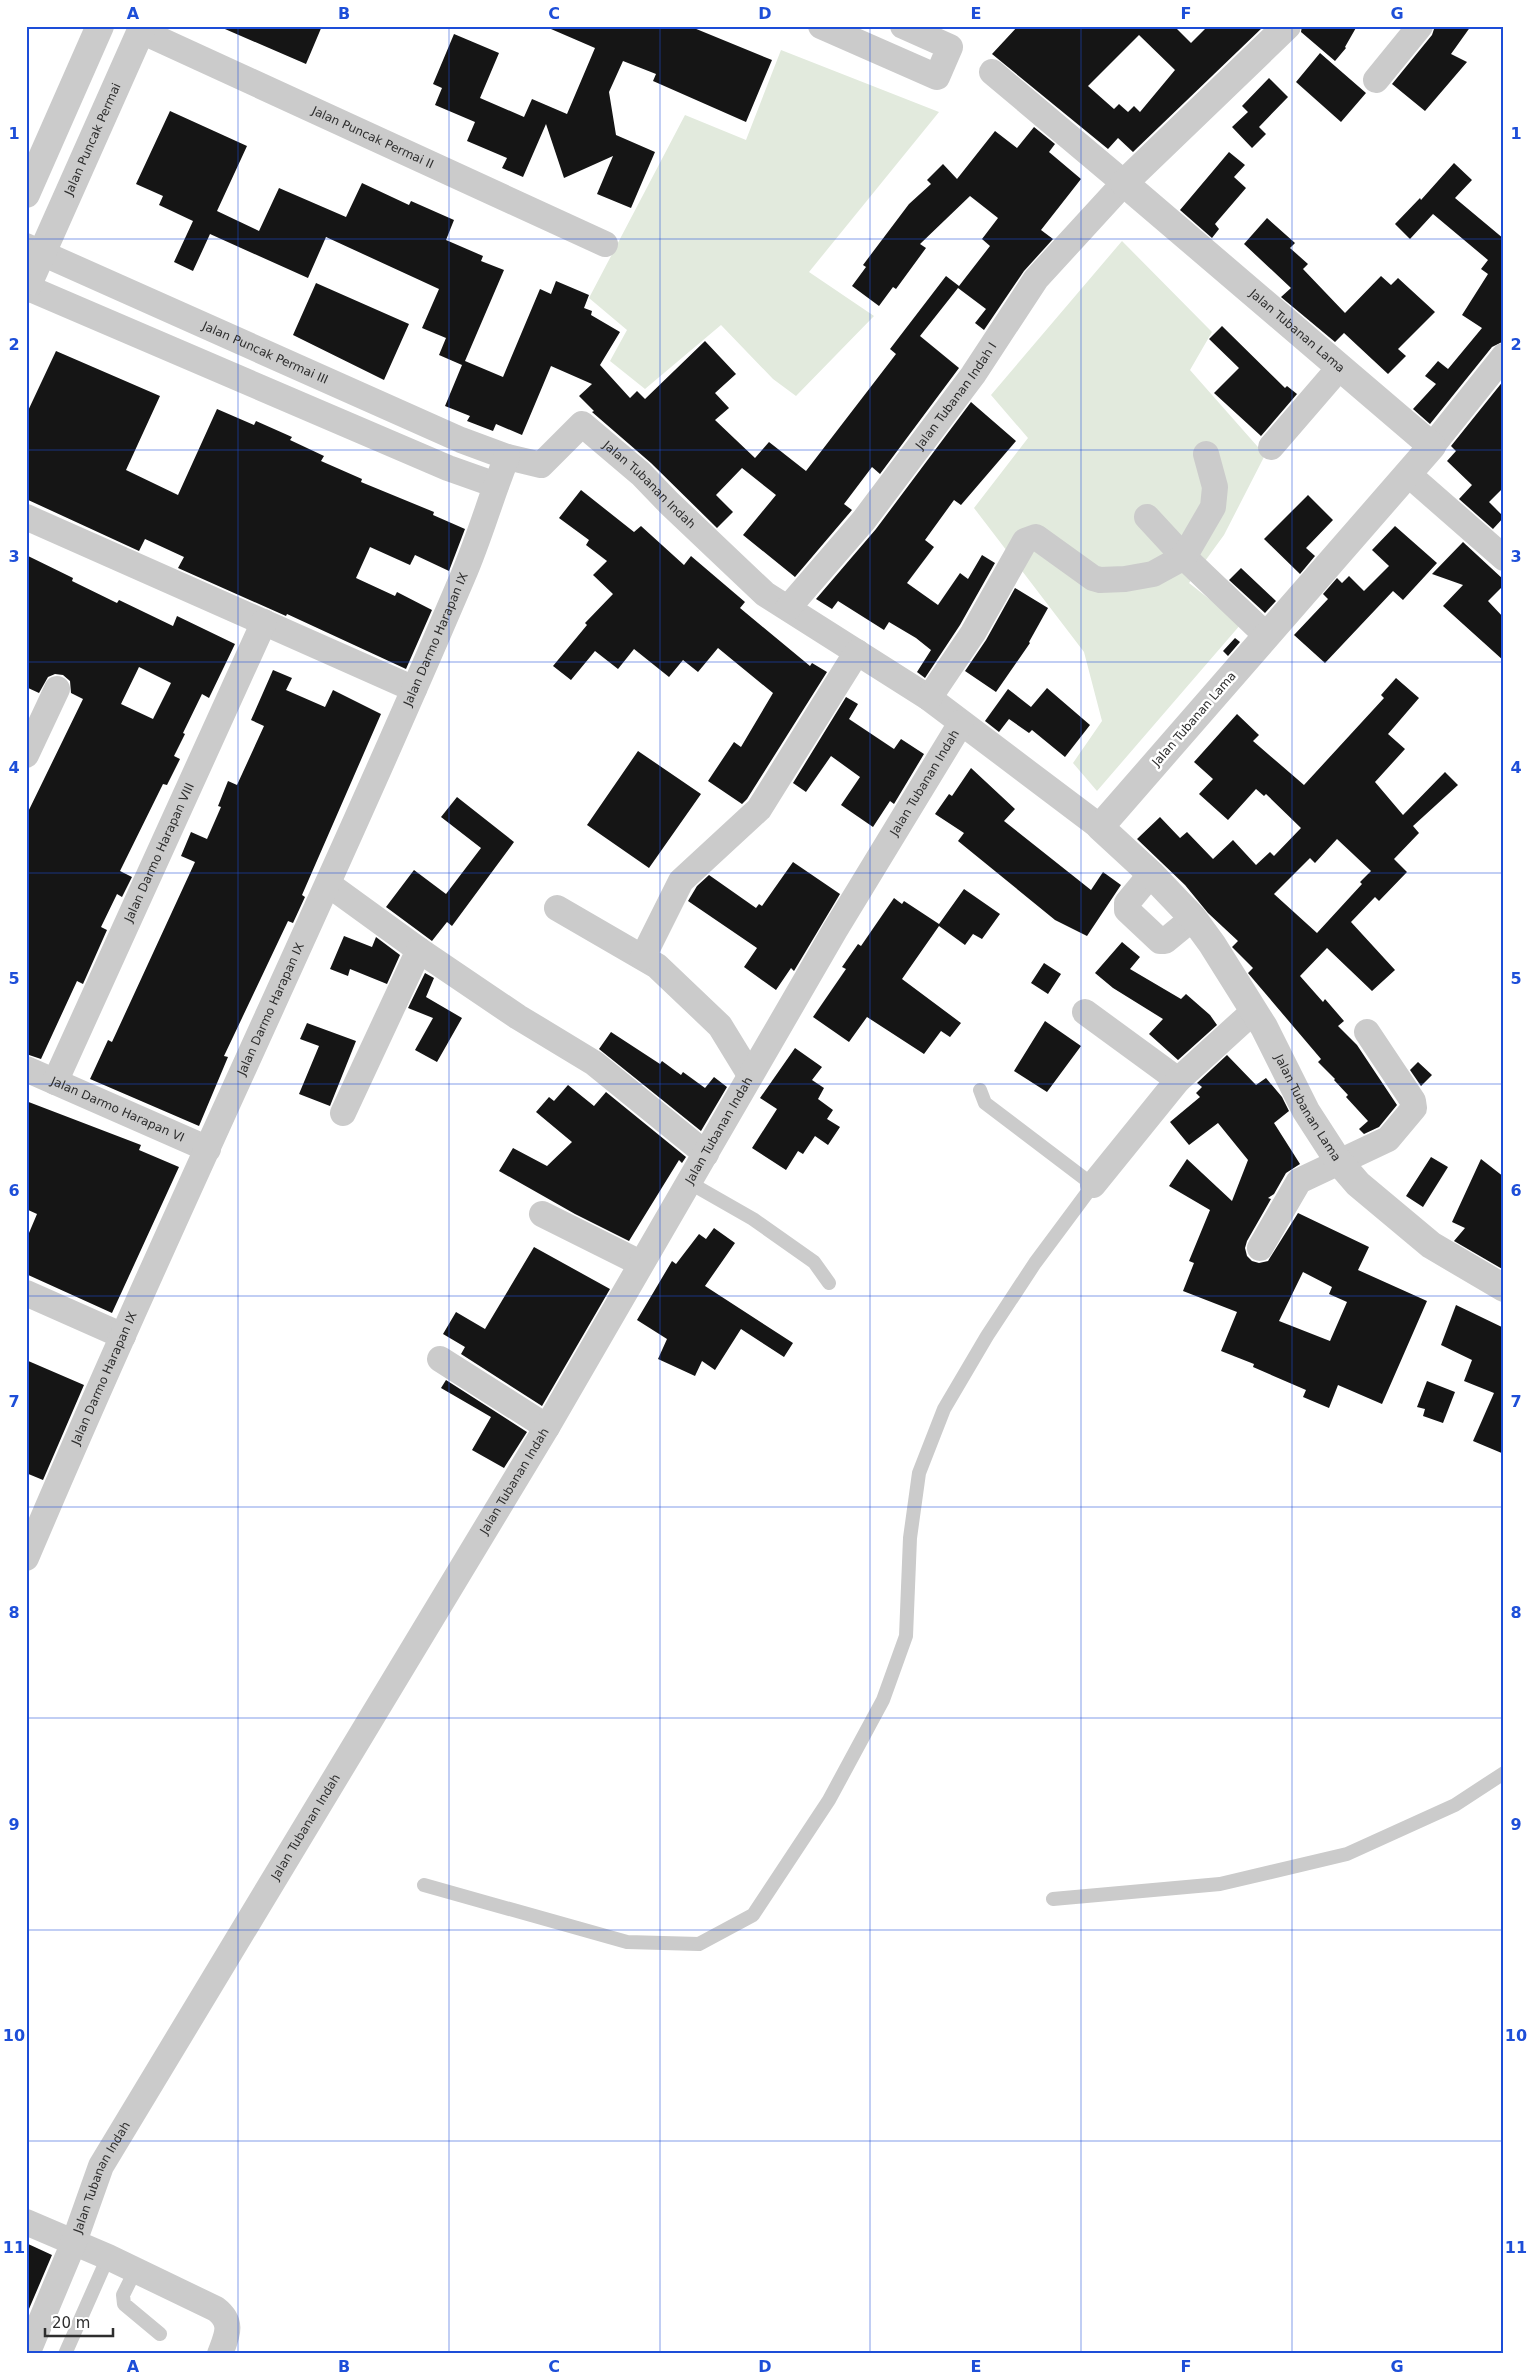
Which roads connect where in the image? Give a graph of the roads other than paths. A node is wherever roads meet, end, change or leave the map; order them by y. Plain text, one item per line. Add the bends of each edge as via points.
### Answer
1 (100, 26) edge
2 (821, 26) edge
3 (903, 26) edge
4 (1286, 26) edge
5 (1420, 26) edge
6 (142, 28) edge
7 (992, 72) dead end
8 (1376, 80) dead end
9 (1124, 183) junction
10 (26, 194) edge
11 (605, 244) dead end
12 (34, 249) edge
13 (26, 288) edge
14 (1504, 356) edge
15 (1340, 367) junction
16 (1432, 446) junction
17 (1271, 447) dead end
18 (1206, 454) dead end
19 (508, 457) junction
20 (1408, 474) junction
21 (496, 485) junction
22 (26, 517) edge
23 (1147, 517) dead end
24 (1184, 557) junction
25 (1504, 558) edge
26 (788, 608) junction
27 (264, 622) junction
28 (1267, 636) junction
29 (857, 652) junction
30 (57, 689) dead end
31 (414, 689) junction
32 (929, 698) junction
33 (35, 714) edge
34 (961, 723) junction
35 (26, 755) edge
36 (1100, 827) junction
37 (1151, 874) junction
38 (328, 884) junction
39 (557, 908) dead end
40 (1193, 918) junction
41 (419, 950) junction
42 (643, 957) junction
43 (1254, 1011) junction
44 (1085, 1012) dead end
45 (1367, 1032) dead end
46 (26, 1069) edge
47 (750, 1076) junction
48 (1178, 1080) junction
49 (55, 1082) junction
50 (980, 1090) dead end
51 (343, 1114) dead end
52 (208, 1150) junction
53 (706, 1154) junction
54 (1339, 1162) junction
55 (690, 1183) junction
56 (1093, 1185) junction
57 (542, 1214) dead end
58 (1260, 1248) dead end
59 (640, 1263) junction
60 (828, 1283) dead end
61 (1504, 1288) edge
62 (26, 1293) edge
63 (123, 1336) junction
64 (440, 1359) dead end
65 (547, 1427) junction
66 (28, 1548) edge
67 (1504, 1773) edge
68 (424, 1885) dead end
69 (1053, 1899) dead end
70 (26, 2222) edge
71 (74, 2242) junction
72 (108, 2257) junction
73 (135, 2271) junction
74 (160, 2334) dead end
75 (29, 2344) edge
76 (223, 2345) edge
77 (65, 2354) edge

1 - 10 street
2 - 3 street via 937,77 950,47
4 - 9 street
5 - 8 street
6 - 11 street, Jalan Puncak Permai II
6 - 12 street, Jalan Puncak Permai
7 - 9 street, Jalan Tubanan Lama
9 - 15 street, Jalan Tubanan Lama
9 - 26 street, Jalan Tubanan Indah I via 1036,279 973,375 864,520
12 - 13 street, Jalan Puncak Permai
12 - 19 street, Jalan Puncak Permai III via 461,440
13 - 21 street via 448,468
14 - 16 street
15 - 16 street, Jalan Tubanan Lama
15 - 17 street
16 - 20 street, Jalan Tubanan Lama
18 - 24 street via 1215,487 1213,507
19 - 21 street, Jalan Darmo Harapan IX
19 - 26 street, Jalan Tubanan Indah via 540,465 582,424 641,474 765,594
20 - 25 street
20 - 28 street, Jalan Tubanan Lama
21 - 31 street, Jalan Darmo Harapan IX via 465,572
22 - 27 street
23 - 24 street
24 - 28 street
24 - 32 street via 1153,574 1100,580 1083,572 1036,538 1030,538 1025,541 973,633
26 - 29 street, Jalan Tubanan Indah
27 - 31 street
27 - 49 street, Jalan Darmo Harapan VIII
28 - 36 street, Jalan Tubanan Lama
29 - 32 street, Jalan Tubanan Indah
29 - 42 street via 759,809 681,881
30 - 33 street
31 - 38 street, Jalan Darmo Harapan IX
32 - 34 street, Jalan Tubanan Indah
33 - 35 street
34 - 36 street, Jalan Tubanan Indah
34 - 47 street, Jalan Tubanan Indah
36 - 37 street, Jalan Tubanan Lama
37 - 40 street, Jalan Tubanan Lama
37 - 40 street via 1127,903 1127,910 1160,941 1165,941
38 - 41 street
38 - 52 street, Jalan Darmo Harapan IX
39 - 42 street
40 - 43 street, Jalan Tubanan Lama
41 - 51 street
41 - 53 street via 518,1017 594,1063
42 - 47 street via 657,966 720,1026
43 - 48 street
43 - 54 street, Jalan Tubanan Lama via 1306,1111
44 - 48 street
45 - 54 street via 1413,1101 1414,1108 1388,1139
46 - 49 street, Jalan Darmo Harapan VI
47 - 53 street, Jalan Tubanan Indah
48 - 56 street
49 - 52 street, Jalan Darmo Harapan VI
50 - 56 lane via 985,1103
52 - 63 street, Jalan Darmo Harapan IX
53 - 55 street, Jalan Tubanan Indah
54 - 58 street via 1294,1185
54 - 61 street, Jalan Tubanan Lama via 1358,1184 1431,1245
55 - 59 street, Jalan Tubanan Indah
55 - 60 lane via 753,1219 814,1262
56 - 68 lane via 1035,1262 944,1409 919,1473 910,1538 906,1636 883,1700 829,1800 754,1915 700,1944 627,1942
57 - 59 street
59 - 65 street, Jalan Tubanan Indah
62 - 63 street
63 - 66 street, Jalan Darmo Harapan IX
64 - 65 street
65 - 71 street, Jalan Tubanan Indah via 101,2166
67 - 69 lane via 1455,1805 1347,1854 1220,1884
70 - 71 street
71 - 72 street
71 - 75 street, Jalan Tubanan Indah
72 - 73 street
72 - 77 lane
73 - 74 lane via 123,2295 124,2304
73 - 76 street via 216,2309 227,2319

